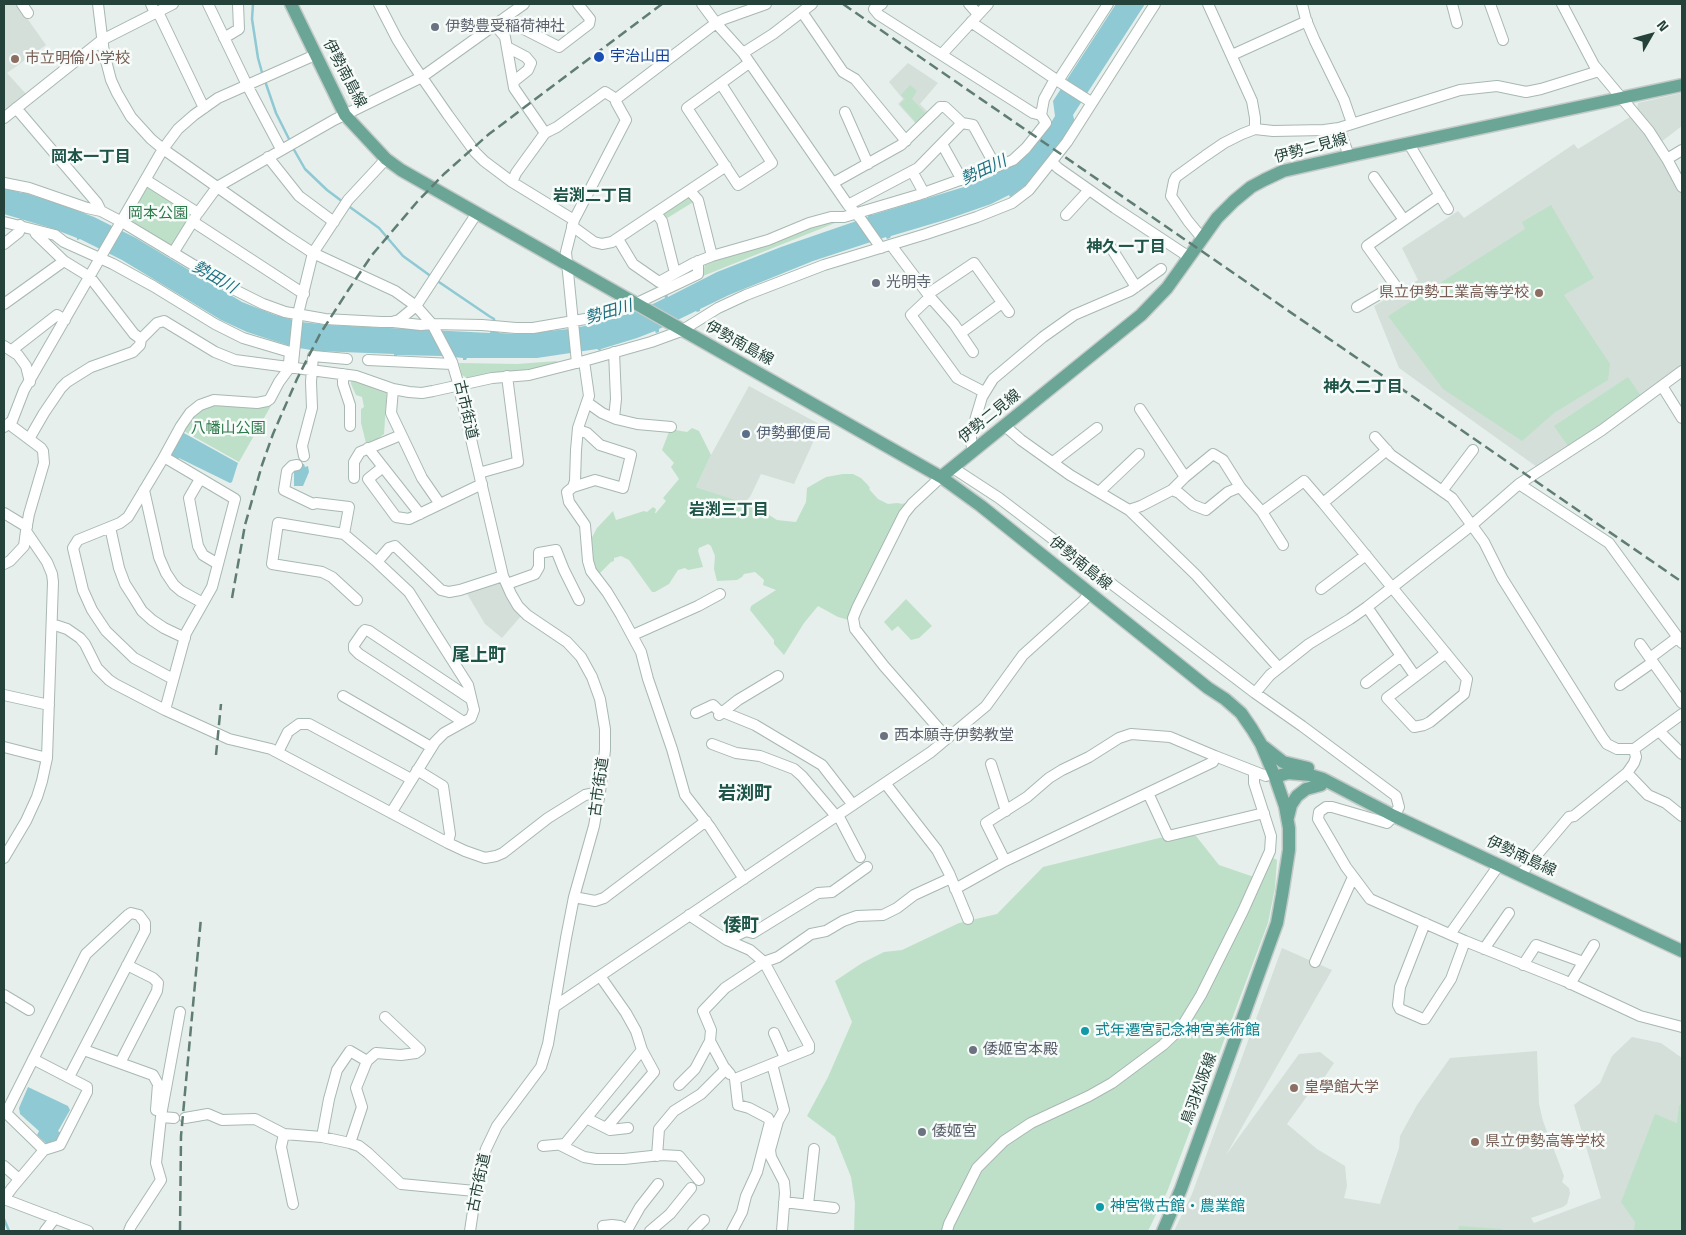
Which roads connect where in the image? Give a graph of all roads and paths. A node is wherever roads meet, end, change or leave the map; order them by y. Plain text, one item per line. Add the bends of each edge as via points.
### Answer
1 (22, 4) edge
2 (98, 4) edge
3 (174, 4) edge
4 (208, 4) edge
5 (238, 4) edge
6 (291, 4) edge
7 (379, 4) edge
8 (524, 4) edge
9 (578, 4) edge
10 (702, 4) edge
11 (766, 4) edge
12 (812, 4) edge
13 (969, 4) edge
14 (988, 4) edge
15 (1108, 4) edge
16 (1155, 4) edge
17 (1208, 4) edge
18 (1302, 4) edge
19 (1452, 4) edge
20 (1490, 4) edge
21 (1562, 4) edge
22 (875, 6) edge
23 (155, 10) edge
24 (802, 12) junction
25 (28, 13) dead end
26 (974, 18) junction
27 (1307, 21) junction
28 (500, 22) junction
29 (716, 23) junction
30 (1457, 23) dead end
31 (224, 38) junction
32 (102, 40) junction
33 (1503, 40) dead end
34 (507, 47) junction
35 (743, 53) junction
36 (942, 54) junction
37 (1232, 54) junction
38 (315, 55) junction
39 (749, 63) junction
40 (1599, 70) junction
41 (422, 76) junction
42 (1058, 81) junction
43 (513, 82) junction
44 (721, 84) junction
45 (247, 85) junction
46 (1682, 85) edge
47 (1623, 98) junction
48 (616, 99) junction
49 (1090, 102) junction
50 (16, 108) junction
51 (204, 108) junction
52 (845, 112) dead end
53 (346, 115) junction
54 (1041, 115) junction
55 (4, 118) edge
56 (962, 122) junction
57 (1352, 123) junction
58 (1339, 128) junction
59 (1255, 129) junction
60 (545, 133) junction
61 (906, 141) junction
62 (942, 144) junction
63 (1409, 144) junction
64 (284, 148) junction
65 (163, 150) junction
66 (1682, 150) edge
67 (1349, 156) junction
68 (268, 157) junction
69 (386, 158) junction
70 (1667, 160) junction
71 (1052, 162) junction
72 (868, 164) junction
73 (726, 166) junction
74 (996, 167) junction
75 (912, 171) junction
76 (1374, 177) dead end
77 (146, 180) junction
78 (962, 180) junction
79 (512, 182) junction
80 (4, 183) edge
81 (834, 184) junction
82 (217, 187) junction
83 (1682, 187) edge
84 (690, 190) junction
85 (1089, 190) junction
86 (924, 193) junction
87 (1440, 195) junction
88 (1448, 209) dead end
89 (101, 211) junction
90 (855, 212) junction
91 (477, 213) junction
92 (656, 213) junction
93 (1066, 214) dead end
94 (195, 217) junction
95 (1404, 220) junction
96 (4, 222) edge
97 (334, 222) junction
98 (573, 223) junction
99 (121, 224) junction
100 (20, 225) junction
101 (34, 230) junction
102 (618, 238) junction
103 (1202, 238) junction
104 (4, 244) edge
105 (884, 245) junction
106 (1110, 246) dead end
107 (173, 253) junction
108 (313, 254) junction
109 (712, 256) junction
110 (102, 257) junction
111 (1189, 257) junction
112 (64, 261) junction
113 (698, 261) junction
114 (566, 265) junction
115 (1161, 269) dead end
116 (675, 273) junction
117 (90, 277) junction
118 (1136, 287) junction
119 (304, 294) junction
120 (929, 296) junction
121 (1002, 303) junction
122 (4, 304) edge
123 (637, 305) junction
124 (416, 306) junction
125 (1357, 307) dead end
126 (1009, 312) dead end
127 (298, 315) junction
128 (65, 320) junction
129 (392, 322) junction
130 (572, 322) junction
131 (433, 325) junction
132 (678, 329) junction
133 (961, 333) junction
134 (141, 339) junction
135 (8, 348) edge
136 (614, 352) junction
137 (973, 352) dead end
138 (347, 359) dead end
139 (368, 360) dead end
140 (579, 361) junction
141 (452, 363) junction
142 (291, 365) junction
143 (311, 370) junction
144 (1682, 371) edge
145 (343, 374) junction
146 (507, 376) junction
147 (30, 382) junction
148 (459, 385) junction
149 (1662, 386) junction
150 (393, 389) junction
151 (984, 392) junction
152 (588, 403) junction
153 (1140, 409) dead end
154 (614, 418) junction
155 (1682, 418) edge
156 (7, 425) edge
157 (350, 426) dead end
158 (1005, 426) junction
159 (672, 427) dead end
160 (1097, 428) dead end
161 (578, 430) junction
162 (401, 435) junction
163 (1375, 437) dead end
164 (29, 439) junction
165 (368, 448) junction
166 (973, 450) junction
167 (1387, 450) junction
168 (1474, 450) dead end
169 (1139, 454) dead end
170 (304, 456) dead end
171 (164, 457) junction
172 (1053, 462) junction
173 (297, 465) dead end
174 (383, 467) junction
175 (953, 468) junction
176 (479, 473) junction
177 (941, 477) junction
178 (1185, 477) junction
179 (354, 478) dead end
180 (200, 479) junction
181 (482, 484) junction
182 (1519, 484) junction
183 (573, 487) junction
184 (1240, 487) junction
185 (144, 490) junction
186 (1172, 490) junction
187 (1442, 490) junction
188 (1099, 492) junction
189 (1323, 503) junction
190 (440, 504) junction
191 (1129, 510) junction
192 (1262, 512) junction
193 (4, 514) edge
194 (420, 514) junction
195 (1472, 525) junction
196 (110, 527) junction
197 (27, 529) junction
198 (344, 534) junction
199 (1283, 545) dead end
200 (1366, 555) junction
201 (377, 562) junction
202 (4, 564) edge
203 (218, 564) junction
204 (505, 580) junction
205 (1392, 588) junction
206 (1321, 589) dead end
207 (1090, 593) junction
208 (720, 594) dead end
209 (357, 600) dead end
210 (579, 600) dead end
211 (203, 603) junction
212 (1367, 607) junction
213 (52, 624) junction
214 (633, 635) junction
215 (185, 638) junction
216 (1680, 640) edge
217 (1640, 644) dead end
218 (1446, 654) junction
219 (1401, 656) junction
220 (1651, 660) junction
221 (1279, 668) junction
222 (778, 676) dead end
223 (1415, 676) junction
224 (173, 679) junction
225 (1366, 683) dead end
226 (1620, 685) dead end
227 (1208, 688) junction
228 (1255, 693) junction
229 (4, 695) edge
230 (344, 696) dead end
231 (471, 699) junction
232 (1682, 703) edge
233 (49, 705) junction
234 (165, 710) junction
235 (696, 713) dead end
236 (721, 714) junction
237 (1682, 714) edge
238 (462, 722) junction
239 (1659, 731) junction
240 (947, 738) junction
241 (712, 744) dead end
242 (1261, 744) junction
243 (4, 747) edge
244 (431, 747) junction
245 (1634, 749) junction
246 (278, 752) junction
247 (1682, 754) edge
248 (1215, 756) junction
249 (46, 758) junction
250 (991, 764) dead end
251 (417, 770) junction
252 (1627, 773) junction
253 (1265, 775) junction
254 (411, 780) junction
255 (885, 783) junction
256 (1321, 785) junction
257 (600, 792) junction
258 (1346, 792) junction
259 (1148, 793) junction
260 (853, 805) junction
261 (1006, 811) junction
262 (391, 813) junction
263 (1264, 813) junction
264 (837, 816) junction
265 (1394, 816) junction
266 (1682, 816) edge
267 (706, 821) junction
268 (1288, 821) junction
269 (448, 843) junction
270 (8, 844) edge
271 (860, 857) dead end
272 (4, 858) edge
273 (1005, 861) junction
274 (1500, 865) junction
275 (867, 867) dead end
276 (1286, 870) junction
277 (1520, 875) junction
278 (1353, 877) junction
279 (950, 878) junction
280 (744, 879) junction
281 (955, 888) junction
282 (574, 897) junction
283 (1509, 913) dead end
284 (689, 915) junction
285 (968, 919) dead end
286 (1425, 923) junction
287 (1450, 934) junction
288 (727, 940) junction
289 (1465, 941) junction
290 (1594, 945) dead end
291 (1484, 949) junction
292 (1682, 951) edge
293 (764, 962) junction
294 (1315, 962) dead end
295 (1583, 962) junction
296 (1523, 964) junction
297 (127, 965) junction
298 (600, 976) junction
299 (1570, 984) junction
300 (4, 995) edge
301 (554, 1007) junction
302 (29, 1010) dead end
303 (180, 1012) dead end
304 (385, 1017) dead end
305 (1682, 1027) edge
306 (774, 1033) dead end
307 (710, 1042) junction
308 (84, 1050) junction
309 (642, 1050) junction
310 (785, 1058) junction
311 (33, 1059) junction
312 (367, 1061) junction
313 (120, 1063) junction
314 (772, 1064) junction
315 (726, 1069) junction
316 (69, 1077) junction
317 (735, 1079) junction
318 (679, 1085) dead end
319 (162, 1113) junction
320 (586, 1118) junction
321 (606, 1128) junction
322 (628, 1128) dead end
323 (284, 1134) junction
324 (322, 1137) junction
325 (350, 1143) junction
326 (560, 1145) junction
327 (543, 1146) dead end
328 (814, 1149) dead end
329 (44, 1150) junction
330 (657, 1156) junction
331 (4, 1166) edge
332 (19, 1179) junction
333 (699, 1180) dead end
334 (658, 1184) dead end
335 (691, 1188) dead end
336 (475, 1191) junction
337 (4, 1199) edge
338 (784, 1202) junction
339 (293, 1204) dead end
340 (808, 1205) junction
341 (834, 1208) dead end
342 (55, 1218) junction
343 (704, 1220) dead end
344 (45, 1231) edge
345 (88, 1231) edge
346 (129, 1231) edge
347 (470, 1231) edge
348 (604, 1231) edge
349 (627, 1231) edge
350 (650, 1231) edge
351 (694, 1231) edge
352 (732, 1231) edge
353 (782, 1231) edge
354 (947, 1231) edge
355 (1162, 1231) edge

1 - 25 street
2 - 32 street, 古市街道
3 - 23 street
4 - 31 street
5 - 31 street via 239,29
6 - 38 main road, 伊勢南島線
7 - 41 street
8 - 28 street
9 - 28 street via 590,19 590,24 559,47
10 - 29 street
11 - 29 street
12 - 24 street
13 - 26 street
14 - 26 street
15 - 42 street
16 - 49 street
17 - 37 street
18 - 27 street
19 - 30 street
20 - 33 street
21 - 40 street
22 - 36 street via 879,15
23 - 32 street
23 - 51 street
24 - 35 street
24 - 61 street via 844,72 855,79
26 - 36 street
26 - 42 street
27 - 37 street
27 - 57 street
28 - 34 street
28 - 41 street
29 - 35 street
29 - 48 street
31 - 45 street
32 - 50 street
32 - 65 street, 古市街道 via 116,93 131,117
34 - 43 street
34 - 43 street via 531,64
35 - 39 street
36 - 54 street
37 - 59 street via 1252,101
38 - 45 street
38 - 53 main road, 伊勢南島線
39 - 44 street
39 - 81 street
40 - 47 street
40 - 57 street via 1526,92 1497,86 1460,90
41 - 53 street
41 - 79 street via 474,152
42 - 49 street
42 - 54 street via 1044,99
43 - 60 street
44 - 73 street via 687,108
44 - 73 street via 772,163 738,185
45 - 51 street
45 - 64 street
46 - 47 main road, 伊勢二見線
47 - 63 main road, 伊勢二見線
47 - 70 street
48 - 60 street via 605,92
48 - 98 street via 626,120
49 - 71 street
50 - 55 street
50 - 89 street
51 - 65 street via 178,129
52 - 72 street
53 - 64 street
53 - 69 main road, 伊勢南島線
54 - 74 street via 1046,123 1026,148 1013,160
56 - 61 street via 945,107 940,107
56 - 62 street
56 - 74 street via 973,125
57 - 58 street
58 - 59 street via 1315,131
58 - 67 street
59 - 103 street via 1224,143 1174,181 1171,196
60 - 79 street
61 - 72 street
62 - 75 street
62 - 78 street
63 - 67 main road, 伊勢二見線
63 - 87 street
64 - 68 street
65 - 77 street
65 - 82 street, 古市街道
66 - 70 street
67 - 103 main road, 伊勢二見線 via 1283,172 1258,184 1216,218
68 - 82 street
68 - 97 street via 299,196
69 - 91 main road, 伊勢南島線 via 401,170
69 - 97 street via 345,204
70 - 83 street
71 - 85 street
71 - 105 street via 1029,190 1012,203
72 - 81 street
73 - 84 street
74 - 78 street
75 - 86 street
75 - 90 street
76 - 95 street
77 - 94 street
77 - 99 street
78 - 86 street
79 - 98 street
80 - 89 street
81 - 90 street
82 - 94 street
82 - 108 street, 古市街道
84 - 92 street
84 - 109 street via 698,200
85 - 93 street
85 - 111 street
86 - 90 street
87 - 88 street
87 - 95 street
89 - 99 street
90 - 105 street
90 - 109 street via 844,218 831,217 809,223 768,240
91 - 114 main road, 伊勢南島線
91 - 124 street
92 - 102 street
92 - 116 street via 662,221
94 - 107 street
94 - 119 street
95 - 125 street via 1367,246 1395,285
96 - 100 street
97 - 108 street
98 - 102 street via 594,242 608,244
98 - 114 street
99 - 107 street
99 - 110 street
100 - 101 street
100 - 104 street via 19,232
101 - 110 street
101 - 112 street
102 - 116 street via 633,264 659,282
103 - 111 main road, 伊勢二見線
105 - 120 street
105 - 132 street via 746,295
106 - 118 street
107 - 127 street via 252,299
108 - 119 street
108 - 124 street, 古市街道 via 384,285
109 - 113 street
110 - 117 street
110 - 142 street via 230,332 290,352
111 - 158 main road, 伊勢二見線 via 1167,288 1141,315
112 - 117 street
112 - 122 street
113 - 116 street
113 - 123 street via 698,274
114 - 123 main road, 伊勢南島線
114 - 130 street
115 - 118 street
117 - 128 street
117 - 134 street
118 - 151 street via 1074,314 993,378
119 - 127 street
120 - 121 street via 974,263
120 - 133 street
120 - 151 street via 910,315 957,378
121 - 126 street
121 - 133 street
123 - 130 street
123 - 132 main road, 伊勢南島線
124 - 129 street
124 - 131 street, 古市街道
127 - 129 street
127 - 142 street
128 - 135 street via 57,315
128 - 147 street
129 - 131 street
130 - 131 street via 534,328
130 - 140 street
131 - 141 street, 古市街道
132 - 136 street via 651,342
132 - 177 main road, 伊勢南島線
133 - 137 street
134 - 142 street via 157,323 164,322 230,359 274,366
134 - 164 street via 140,345 129,354 91,367 67,382
135 - 147 street via 26,366
136 - 140 street
136 - 154 street
138 - 143 street via 313,356
139 - 141 street
140 - 146 street via 529,375
140 - 152 street via 589,388
141 - 148 street, 古市街道
142 - 143 street
142 - 171 street via 267,401 214,400 196,408 181,426
143 - 145 street
143 - 170 street via 312,408 302,446
144 - 149 street
145 - 150 street
145 - 157 street via 350,405
146 - 148 street
146 - 176 street via 518,462
147 - 156 street
148 - 150 street via 422,393
148 - 176 street, 古市街道
149 - 155 street
149 - 182 street
150 - 162 street via 391,413
151 - 166 street via 971,434
152 - 154 street
152 - 161 street
153 - 178 street
154 - 159 street
156 - 164 street
158 - 166 main road, 伊勢二見線
158 - 172 street
160 - 172 street
161 - 183 street
161 - 183 street via 587,433 600,445 631,455 623,488 595,480
162 - 165 street
162 - 190 street via 422,478
163 - 167 street
164 - 197 street via 41,448 44,463
165 - 174 street
165 - 179 street via 355,459
166 - 175 main road, 伊勢二見線
167 - 187 street
167 - 189 street
168 - 187 street
169 - 188 street
171 - 180 street
171 - 185 street
172 - 188 street
173 - 198 street via 287,471 284,490 313,504 349,507
174 - 194 street
174 - 194 street via 368,478 396,517 409,519
175 - 177 main road, 伊勢二見線
175 - 228 street via 999,498
176 - 181 street, 古市街道
177 - 207 main road, 伊勢南島線
177 - 240 street via 904,514 853,618 855,629
178 - 184 street via 1213,454 1223,460
178 - 186 street
180 - 203 street via 190,498 198,546 203,555
180 - 203 street via 235,499
181 - 190 street
181 - 204 street, 古市街道
182 - 195 street
182 - 216 street via 1608,543
183 - 214 street via 567,494 571,506 585,525 591,571
184 - 186 street via 1228,492 1206,510
184 - 192 street
185 - 196 street via 128,517
185 - 211 street via 159,557 166,573 181,591
186 - 191 street
187 - 195 street
188 - 191 street
189 - 192 street via 1304,481
189 - 200 street
190 - 194 street
191 - 221 street via 1196,575
192 - 199 street
193 - 197 street
195 - 205 street
195 - 245 street via 1602,737 1611,747
196 - 215 street via 125,584 142,611 164,628
196 - 224 street via 78,540 73,548 83,590 95,615 115,641 134,658
197 - 202 street via 24,546
197 - 213 street via 52,574
198 - 201 street
198 - 209 street via 278,524 272,564 322,572
200 - 205 street
200 - 206 street
201 - 204 street via 395,546 441,590 449,592
201 - 231 street via 409,592 468,684
203 - 211 street via 212,587
204 - 210 street via 535,574 539,567 539,553 556,550
204 - 257 street, 古市街道 via 518,606 574,649 592,677 605,729
205 - 212 street
205 - 218 street
207 - 227 main road, 伊勢南島線
207 - 240 street via 1024,655 986,706
208 - 214 street
211 - 215 street
212 - 219 street
212 - 221 street via 1309,644
213 - 233 street
213 - 234 street via 80,638 97,668 109,680
214 - 267 street via 686,795
215 - 224 street
216 - 220 street
217 - 220 street
218 - 223 street
218 - 223 street via 1467,679 1464,694 1424,726 1414,727 1387,698
219 - 223 street
219 - 225 street
220 - 226 street
220 - 232 street
221 - 228 street
222 - 236 street
224 - 234 street
227 - 242 main road, 伊勢南島線 via 1240,714
227 - 253 main road, 伊勢南島線 via 1240,726
228 - 265 street via 1396,796 1399,807
229 - 233 street
230 - 244 street
231 - 238 street via 473,713 471,718
231 - 238 street via 366,630 354,645 359,654
233 - 249 street
234 - 246 street via 229,739
235 - 236 street via 713,705
236 - 260 street via 755,725 822,765
237 - 239 street
238 - 244 street via 444,733
239 - 245 street
239 - 247 street
240 - 255 street
241 - 264 street via 736,754 760,756 794,769
242 - 253 main road, 伊勢南島線
242 - 258 main road via 1284,762 1314,770
243 - 249 street
244 - 251 street
245 - 252 street via 1636,757
246 - 254 street via 288,732 299,724 309,724
246 - 262 street
248 - 253 street
248 - 259 street via 1213,762
248 - 261 street via 1170,736 1132,734 1062,770
249 - 270 street via 37,797 26,821
250 - 261 street
251 - 254 street
251 - 269 street via 443,786 450,834
252 - 266 street via 1648,795 1666,803
252 - 277 street via 1569,817
253 - 256 main road, 伊勢南島線 via 1288,782
253 - 258 main road, 伊勢南島線 via 1310,775
253 - 263 street via 1254,783
253 - 268 main road, 鳥羽松阪線 via 1285,806
253 - 276 main road, 鳥羽松阪線 via 1282,832
254 - 262 street
255 - 260 street
255 - 279 street via 937,850
256 - 258 main road, 伊勢南島線
256 - 268 main road via 1306,789 1297,796 1291,805
257 - 269 street via 585,794 568,804 496,856 485,858
257 - 282 street, 古市街道 via 590,845
258 - 265 main road, 伊勢南島線
259 - 263 street via 1168,836
259 - 273 street
260 - 264 street
261 - 273 street via 986,823
262 - 269 street
263 - 354 street via 1271,836 1270,851 1201,995 1181,1028 1163,1046 1112,1082 1031,1123 1004,1141 977,1168
264 - 271 street
264 - 280 street
265 - 274 main road, 伊勢南島線
265 - 278 street via 1387,823 1332,807 1319,812 1318,819
267 - 280 street
267 - 282 street via 604,898 595,901
268 - 276 main road, 鳥羽松阪線 via 1290,840
270 - 272 street
273 - 281 street
274 - 277 main road, 伊勢南島線
274 - 287 street
275 - 288 street via 832,892 818,893 753,933 746,931
276 - 355 main road, 鳥羽松阪線 via 1277,923 1182,1189
277 - 292 main road, 伊勢南島線
278 - 286 street via 1370,899
278 - 294 street
279 - 281 street
279 - 293 street via 914,895 883,915 859,916 812,934 778,957
280 - 284 street
281 - 285 street
282 - 301 street, 古市街道
283 - 291 street
284 - 288 street
284 - 298 street
286 - 287 street
286 - 289 street via 1400,987 1400,1009 1425,1019 1450,979
287 - 289 street
288 - 293 street via 750,950
289 - 291 street
290 - 295 street
291 - 296 street
293 - 307 street via 725,988 703,1011 712,1030
293 - 310 street via 809,1045 808,1049
295 - 296 street via 1536,945
295 - 299 street
296 - 299 street
297 - 308 street
297 - 311 street via 146,926 143,918 135,914 125,917 86,954
297 - 313 street via 158,982 157,991
298 - 301 street
298 - 309 street via 626,1012
299 - 305 street via 1640,1016
300 - 302 street
301 - 336 street, 古市街道 via 541,1066 497,1126 484,1156
303 - 319 street
304 - 312 street via 420,1050 416,1053 376,1053
306 - 310 street
307 - 315 street
307 - 318 street via 695,1069
308 - 313 street
308 - 316 street
309 - 320 street
309 - 321 street via 654,1072
310 - 314 street
311 - 316 street
311 - 329 street via 6,1113
312 - 324 street via 350,1051 337,1070
312 - 325 street via 356,1088 362,1106
313 - 319 street via 153,1075 158,1084 156,1110
314 - 317 street
314 - 338 street via 784,1110 772,1142 771,1158 784,1182
315 - 317 street
315 - 330 street via 701,1094 674,1111 659,1129
316 - 329 street via 87,1087 87,1092 60,1145
317 - 352 street via 738,1105 768,1118 770,1122 756,1172
319 - 323 street via 180,1118 208,1114 222,1120 255,1120
319 - 346 street via 156,1163 162,1180
320 - 321 street
320 - 326 street via 565,1144
321 - 322 street
323 - 324 street
323 - 339 street via 281,1147
324 - 325 street
325 - 336 street via 368,1153 401,1184
326 - 327 street
326 - 330 street via 596,1159
328 - 340 street
329 - 332 street
330 - 333 street via 680,1156
331 - 332 street
332 - 337 street
334 - 349 street
335 - 350 street via 670,1214
336 - 347 street, 古市街道
337 - 342 street
338 - 340 street
338 - 353 street
340 - 341 street
342 - 344 street
342 - 345 street
343 - 351 street
348 - 349 street via 604,1226 612,1225

